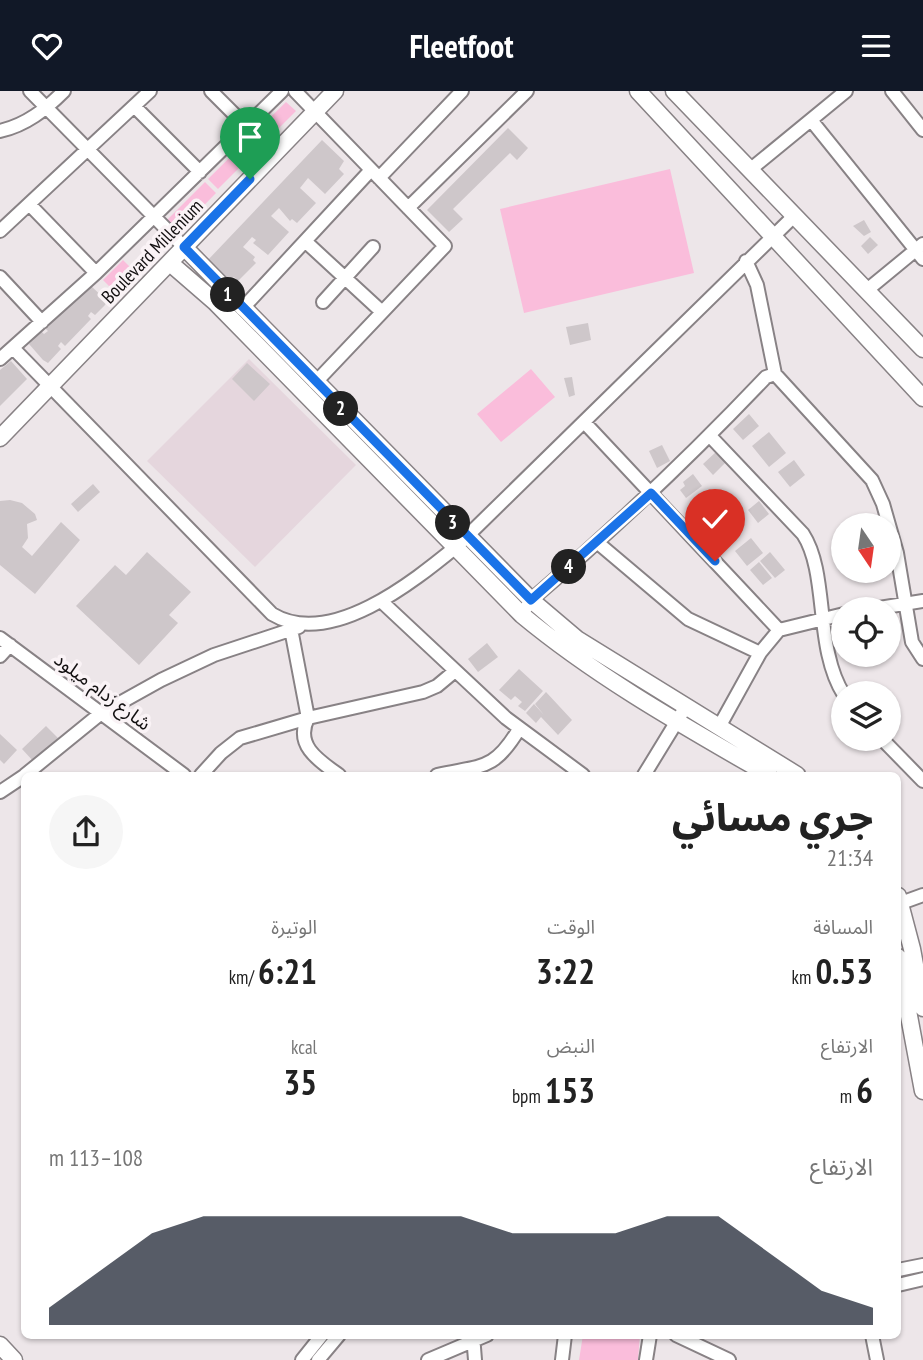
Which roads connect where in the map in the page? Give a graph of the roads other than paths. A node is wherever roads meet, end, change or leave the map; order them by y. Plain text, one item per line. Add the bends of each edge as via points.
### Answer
1 (30, 91) edge
2 (64, 91) edge
3 (150, 91) edge
4 (211, 91) edge
5 (282, 91) edge
6 (295, 91) edge
7 (335, 91) edge
8 (462, 91) edge
9 (527, 91) edge
10 (638, 91) edge
11 (674, 91) edge
12 (846, 91) edge
13 (892, 91) edge
14 (134, 106) junction
15 (47, 108) junction
16 (316, 110) junction
17 (811, 120) junction
18 (246, 126) junction
19 (923, 130) edge
20 (0, 131) edge
21 (88, 151) junction
22 (751, 169) junction
23 (200, 172) junction
24 (375, 175) junction
25 (29, 204) junction
26 (408, 208) junction
27 (795, 215) junction
28 (152, 218) junction
29 (0, 231) edge
30 (771, 236) junction
31 (306, 242) junction
32 (184, 247) junction
33 (373, 247) dead end
34 (920, 251) edge
35 (746, 261) junction
36 (170, 263) junction
37 (96, 273) junction
38 (0, 277) edge
39 (344, 277) junction
40 (867, 290) junction
41 (323, 302) dead end
42 (242, 309) junction
43 (382, 312) junction
44 (42, 322) junction
45 (13, 348) junction
46 (923, 349) edge
47 (0, 359) edge
48 (775, 374) junction
49 (315, 383) junction
50 (52, 387) junction
51 (923, 398) edge
52 (584, 422) junction
53 (710, 436) junction
54 (0, 439) edge
55 (651, 493) junction
56 (462, 541) junction
57 (598, 543) junction
58 (531, 600) junction
59 (381, 601) junction
60 (923, 601) edge
61 (905, 604) junction
62 (901, 605) edge
63 (522, 615) junction
64 (831, 616) edge
65 (820, 617) junction
66 (306, 625) junction
67 (292, 629) junction
68 (779, 630) junction
69 (5, 642) edge
70 (760, 653) junction
71 (0, 656) edge
72 (923, 659) edge
73 (455, 671) junction
74 (835, 681) edge
75 (100, 714) junction
76 (681, 715) junction
77 (308, 718) junction
78 (719, 727) junction
79 (519, 729) junction
80 (894, 751) edge
81 (30, 772) edge
82 (180, 772) edge
83 (204, 772) edge
84 (335, 772) edge
85 (451, 772) edge
86 (579, 772) edge
87 (646, 772) edge
88 (765, 772) edge
89 (792, 772) edge
90 (21, 779) edge
91 (923, 781) edge
92 (0, 792) edge
93 (923, 895) edge
94 (901, 900) edge
95 (901, 914) edge
96 (901, 964) edge
97 (912, 992) edge
98 (923, 1008) edge
99 (923, 1091) edge
100 (923, 1265) edge
101 (901, 1270) edge
102 (923, 1279) edge
103 (901, 1284) edge
104 (320, 1339) edge
105 (334, 1339) edge
106 (471, 1339) edge
107 (473, 1339) edge
108 (565, 1339) edge
109 (649, 1339) edge
110 (684, 1339) edge
111 (873, 1339) edge
112 (0, 1345) edge
113 (311, 1358) edge
114 (14, 1360) edge
115 (428, 1360) edge
116 (475, 1360) edge
117 (562, 1360) edge
118 (646, 1360) edge
119 (729, 1360) edge
120 (877, 1360) edge

1 - 15 street
2 - 15 street
3 - 14 street
4 - 18 street
5 - 18 street
6 - 16 street
7 - 16 main road, Boulevard Millenium
8 - 24 street
9 - 26 street
10 - 30 main road
11 - 22 main road
12 - 17 street
13 - 19 street
14 - 21 street
14 - 23 street
15 - 20 street via 21,125
15 - 21 street
16 - 24 street
16 - 32 main road, Boulevard Millenium
17 - 22 street
17 - 34 street
18 - 23 street
21 - 25 street
21 - 28 street
22 - 27 main road
23 - 28 street
24 - 26 street
24 - 31 street
25 - 29 street
25 - 37 street
26 - 43 street via 445,246
27 - 30 street
27 - 40 main road
28 - 32 street
28 - 37 street
30 - 35 street
30 - 51 main road
31 - 39 street
31 - 42 street
32 - 36 main road, Boulevard Millenium
32 - 42 main road
33 - 39 street
34 - 40 street
35 - 48 street via 760,297
35 - 52 street
36 - 50 main road, Boulevard Millenium
36 - 56 main road
37 - 44 street
38 - 44 street
39 - 41 street
39 - 43 street
40 - 46 main road
42 - 49 main road
43 - 49 street
44 - 45 street
45 - 47 street
45 - 50 street
48 - 53 street via 766,377
48 - 61 street via 872,480 884,504
49 - 56 main road
50 - 54 main road, Boulevard Millenium
50 - 66 street via 272,614 287,623
52 - 55 street
52 - 56 street
53 - 55 street
53 - 65 street via 813,549
55 - 57 street
55 - 68 street
56 - 58 main road
56 - 59 street via 410,586
56 - 63 main road
57 - 58 street
57 - 70 street via 688,619
58 - 63 street
58 - 76 main road
59 - 66 street
59 - 73 street
60 - 61 street
61 - 62 street
61 - 72 street via 912,642
63 - 76 main road via 568,653
64 - 65 street
65 - 68 street
65 - 74 street
66 - 67 street
67 - 75 street via 194,664
67 - 77 street
68 - 70 street
69 - 71 street
69 - 75 street, شارع زدام ميلود
70 - 78 street
73 - 77 street via 423,692
73 - 79 street
75 - 81 street
75 - 82 street, شارع زدام ميلود
76 - 78 main road
76 - 87 street
76 - 88 main road
77 - 83 street via 240,738
77 - 84 street via 303,738 316,758
78 - 89 main road
79 - 85 street via 503,755 487,764
79 - 86 street
80 - 91 street
90 - 92 street
93 - 94 street
95 - 97 main road
96 - 97 main road
97 - 98 main road
97 - 99 main road
100 - 101 street
102 - 103 street
104 - 113 street
105 - 113 street
106 - 115 street
107 - 116 street
108 - 117 street
109 - 118 street
110 - 119 street
111 - 120 street
112 - 114 main road

